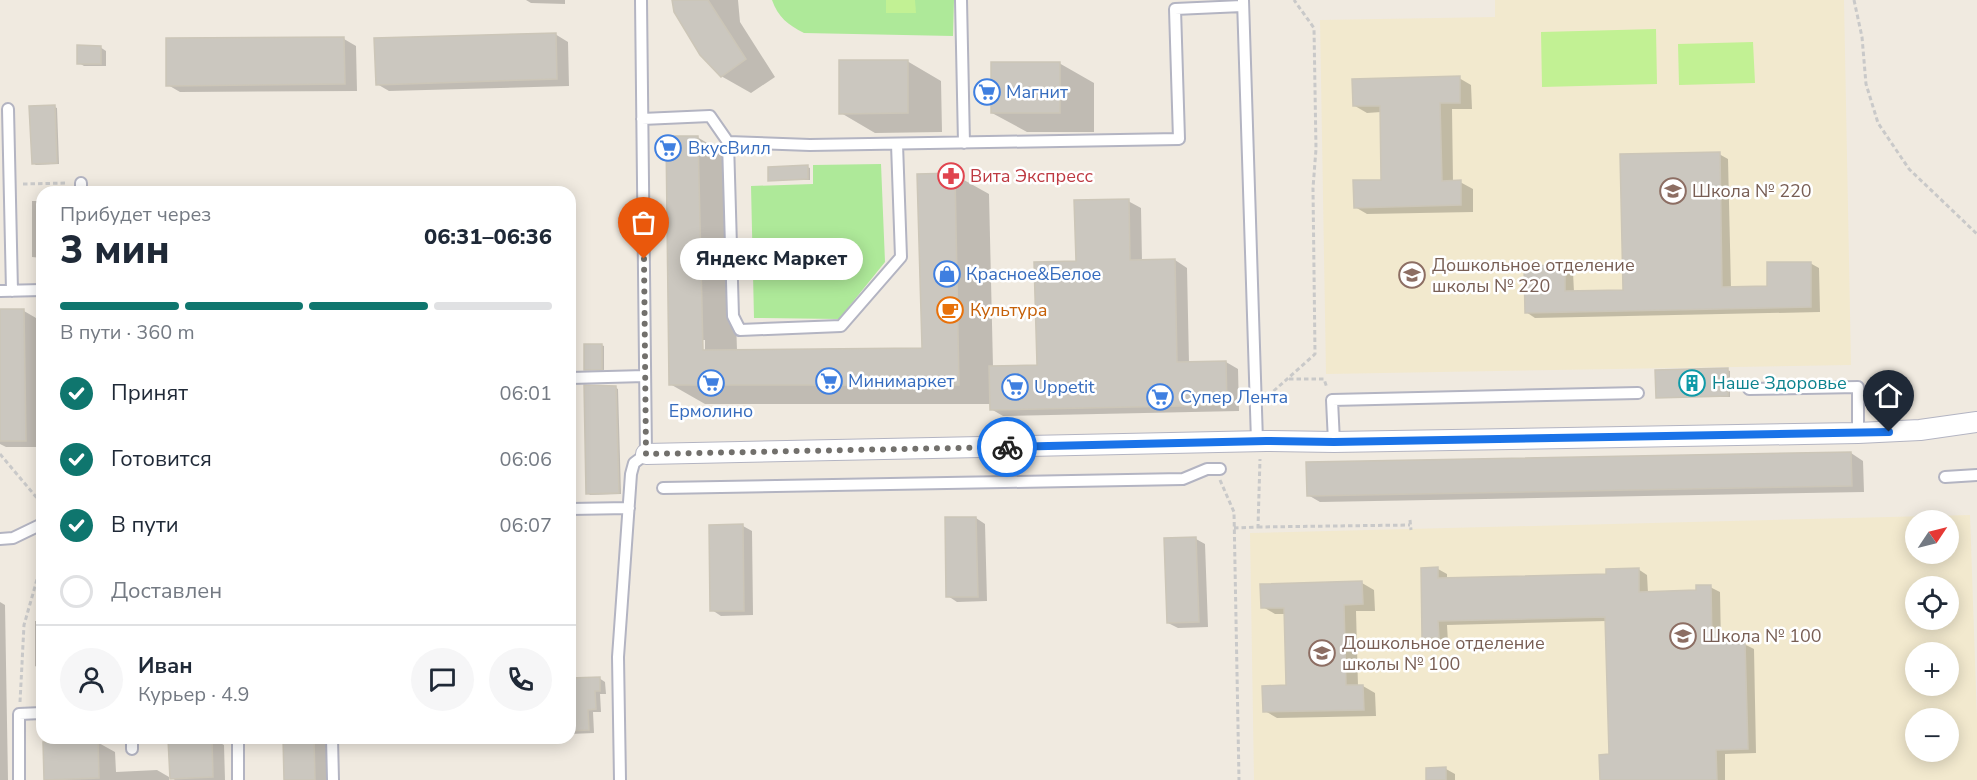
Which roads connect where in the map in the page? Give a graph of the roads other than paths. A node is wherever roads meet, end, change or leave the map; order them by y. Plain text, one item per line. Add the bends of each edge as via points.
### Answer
1 (640, 0) edge
2 (961, 0) edge
3 (1243, 3) edge
4 (8, 109) dead end
5 (642, 119) junction
6 (728, 142) junction
7 (964, 143) junction
8 (897, 144) junction
9 (36, 290) edge
10 (0, 291) edge
11 (12, 291) junction
12 (645, 376) junction
13 (576, 378) edge
14 (1749, 389) dead end
15 (1638, 393) dead end
16 (1977, 422) edge
17 (1858, 433) junction
18 (1334, 442) junction
19 (1258, 446) junction
20 (646, 454) junction
21 (1220, 469) road end
22 (1977, 475) edge
23 (1945, 477) dead end
24 (663, 489) dead end
25 (629, 508) junction
26 (576, 509) edge
27 (36, 527) edge
28 (0, 539) edge
29 (36, 713) edge
30 (238, 744) edge
31 (332, 744) edge
32 (19, 780) edge
33 (238, 780) edge
34 (333, 780) edge
35 (620, 780) edge

1 - 5 lane
2 - 7 lane
3 - 7 lane via 1175,9 1179,139
3 - 19 lane
4 - 11 lane
5 - 6 lane via 710,116
5 - 12 lane
6 - 8 lane
6 - 8 lane via 732,316 740,330 841,326 893,266 900,257
7 - 8 lane
9 - 11 lane
10 - 11 lane
12 - 13 lane
12 - 20 lane
14 - 17 lane via 1858,387
15 - 18 lane via 1332,400
16 - 17 street
17 - 18 street
18 - 19 street
19 - 20 street
20 - 25 lane via 634,463
21 - 24 lane via 1207,469 1183,479
22 - 23 lane
25 - 26 lane
25 - 35 lane via 618,657
27 - 28 lane via 13,538
29 - 32 lane via 19,714
30 - 33 lane
31 - 34 lane

